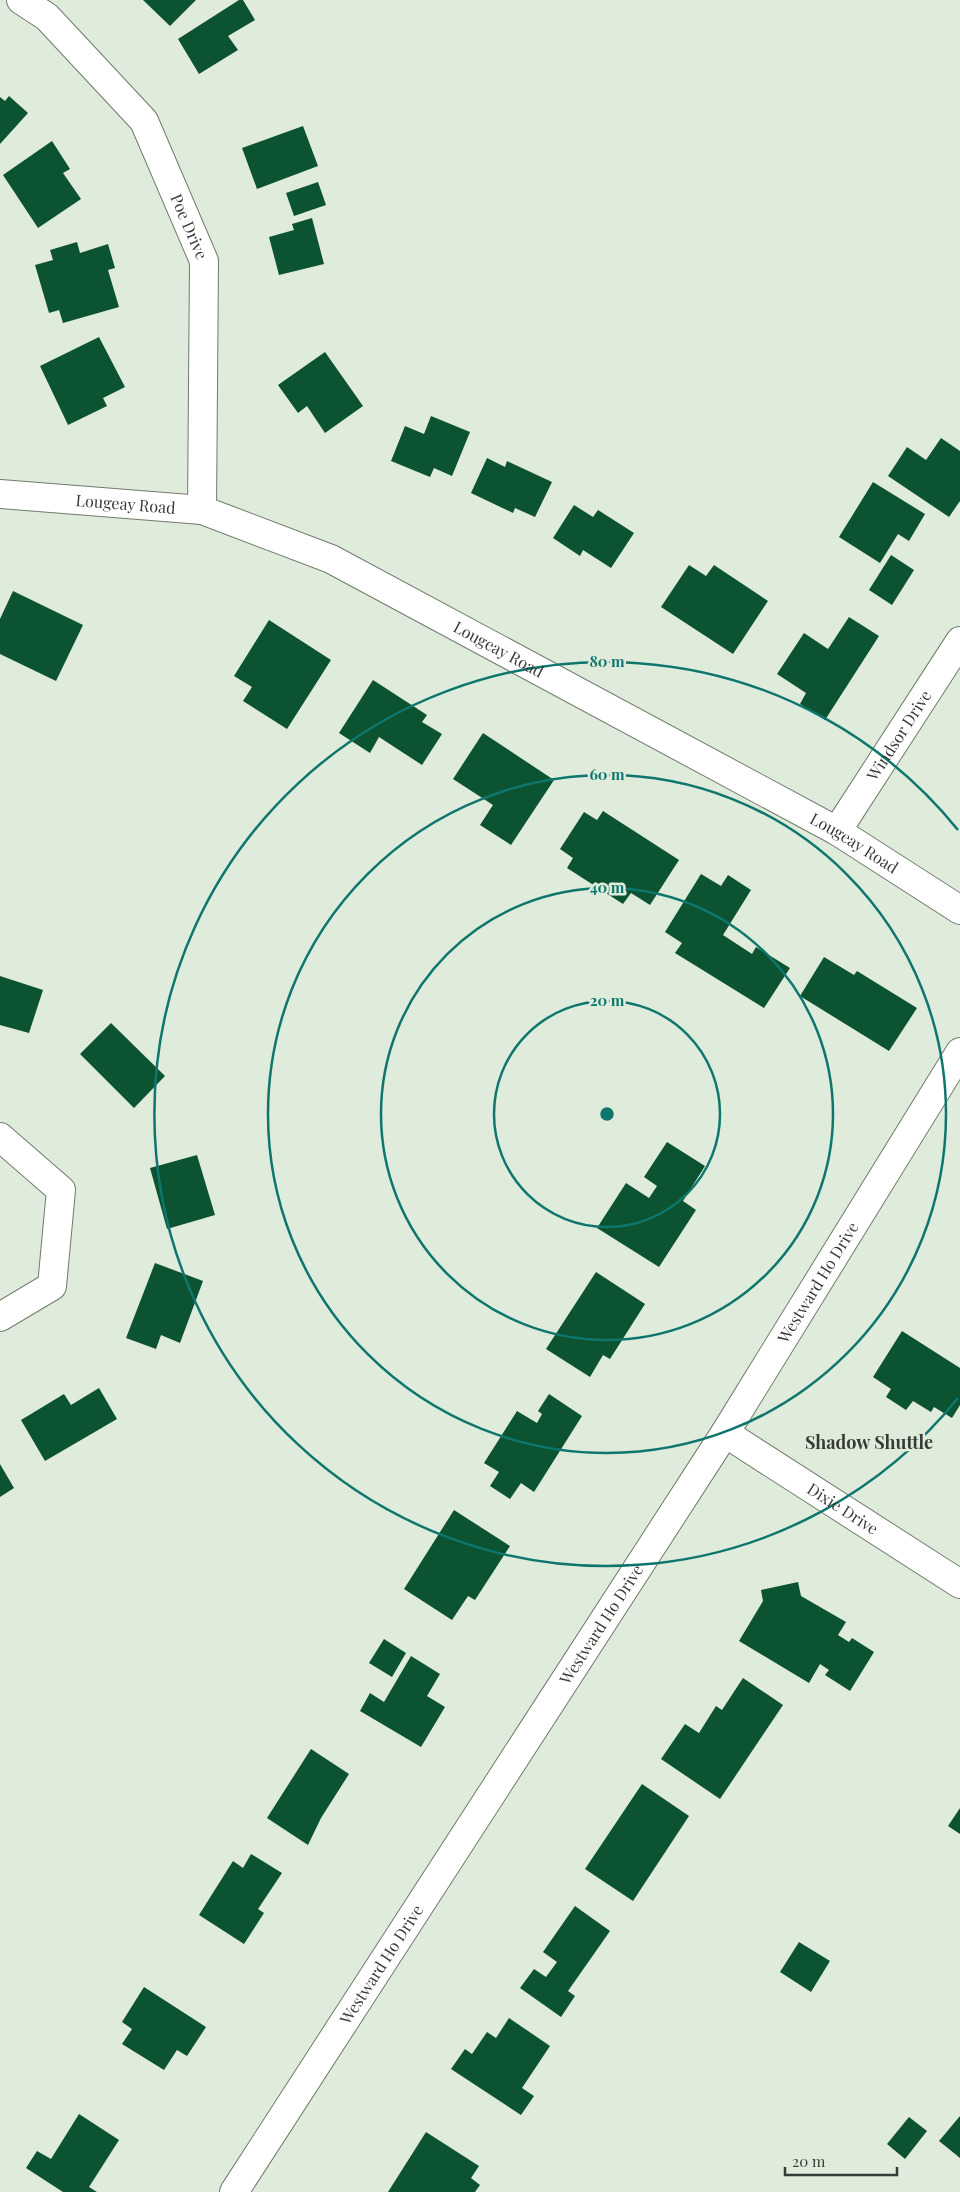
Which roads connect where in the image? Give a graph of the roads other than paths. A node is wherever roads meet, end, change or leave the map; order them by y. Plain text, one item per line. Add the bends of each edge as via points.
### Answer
1 (21, 0) edge
2 (0, 494) edge
3 (202, 510) junction
4 (960, 641) edge
5 (837, 831) junction
6 (960, 910) edge
7 (960, 1052) edge
8 (0, 1137) edge
9 (0, 1317) edge
10 (725, 1433) junction
11 (960, 1584) edge
12 (234, 2192) edge

1 - 3 street, Poe Drive via 47,17 144,121 204,262
2 - 3 street, Lougeay Road
3 - 5 street, Lougeay Road via 331,559
4 - 5 street, Windsor Drive
5 - 6 street, Lougeay Road
7 - 10 street, Westward Ho Drive
8 - 9 street via 61,1190 52,1286
10 - 11 street, Dixie Drive
10 - 12 street, Westward Ho Drive

